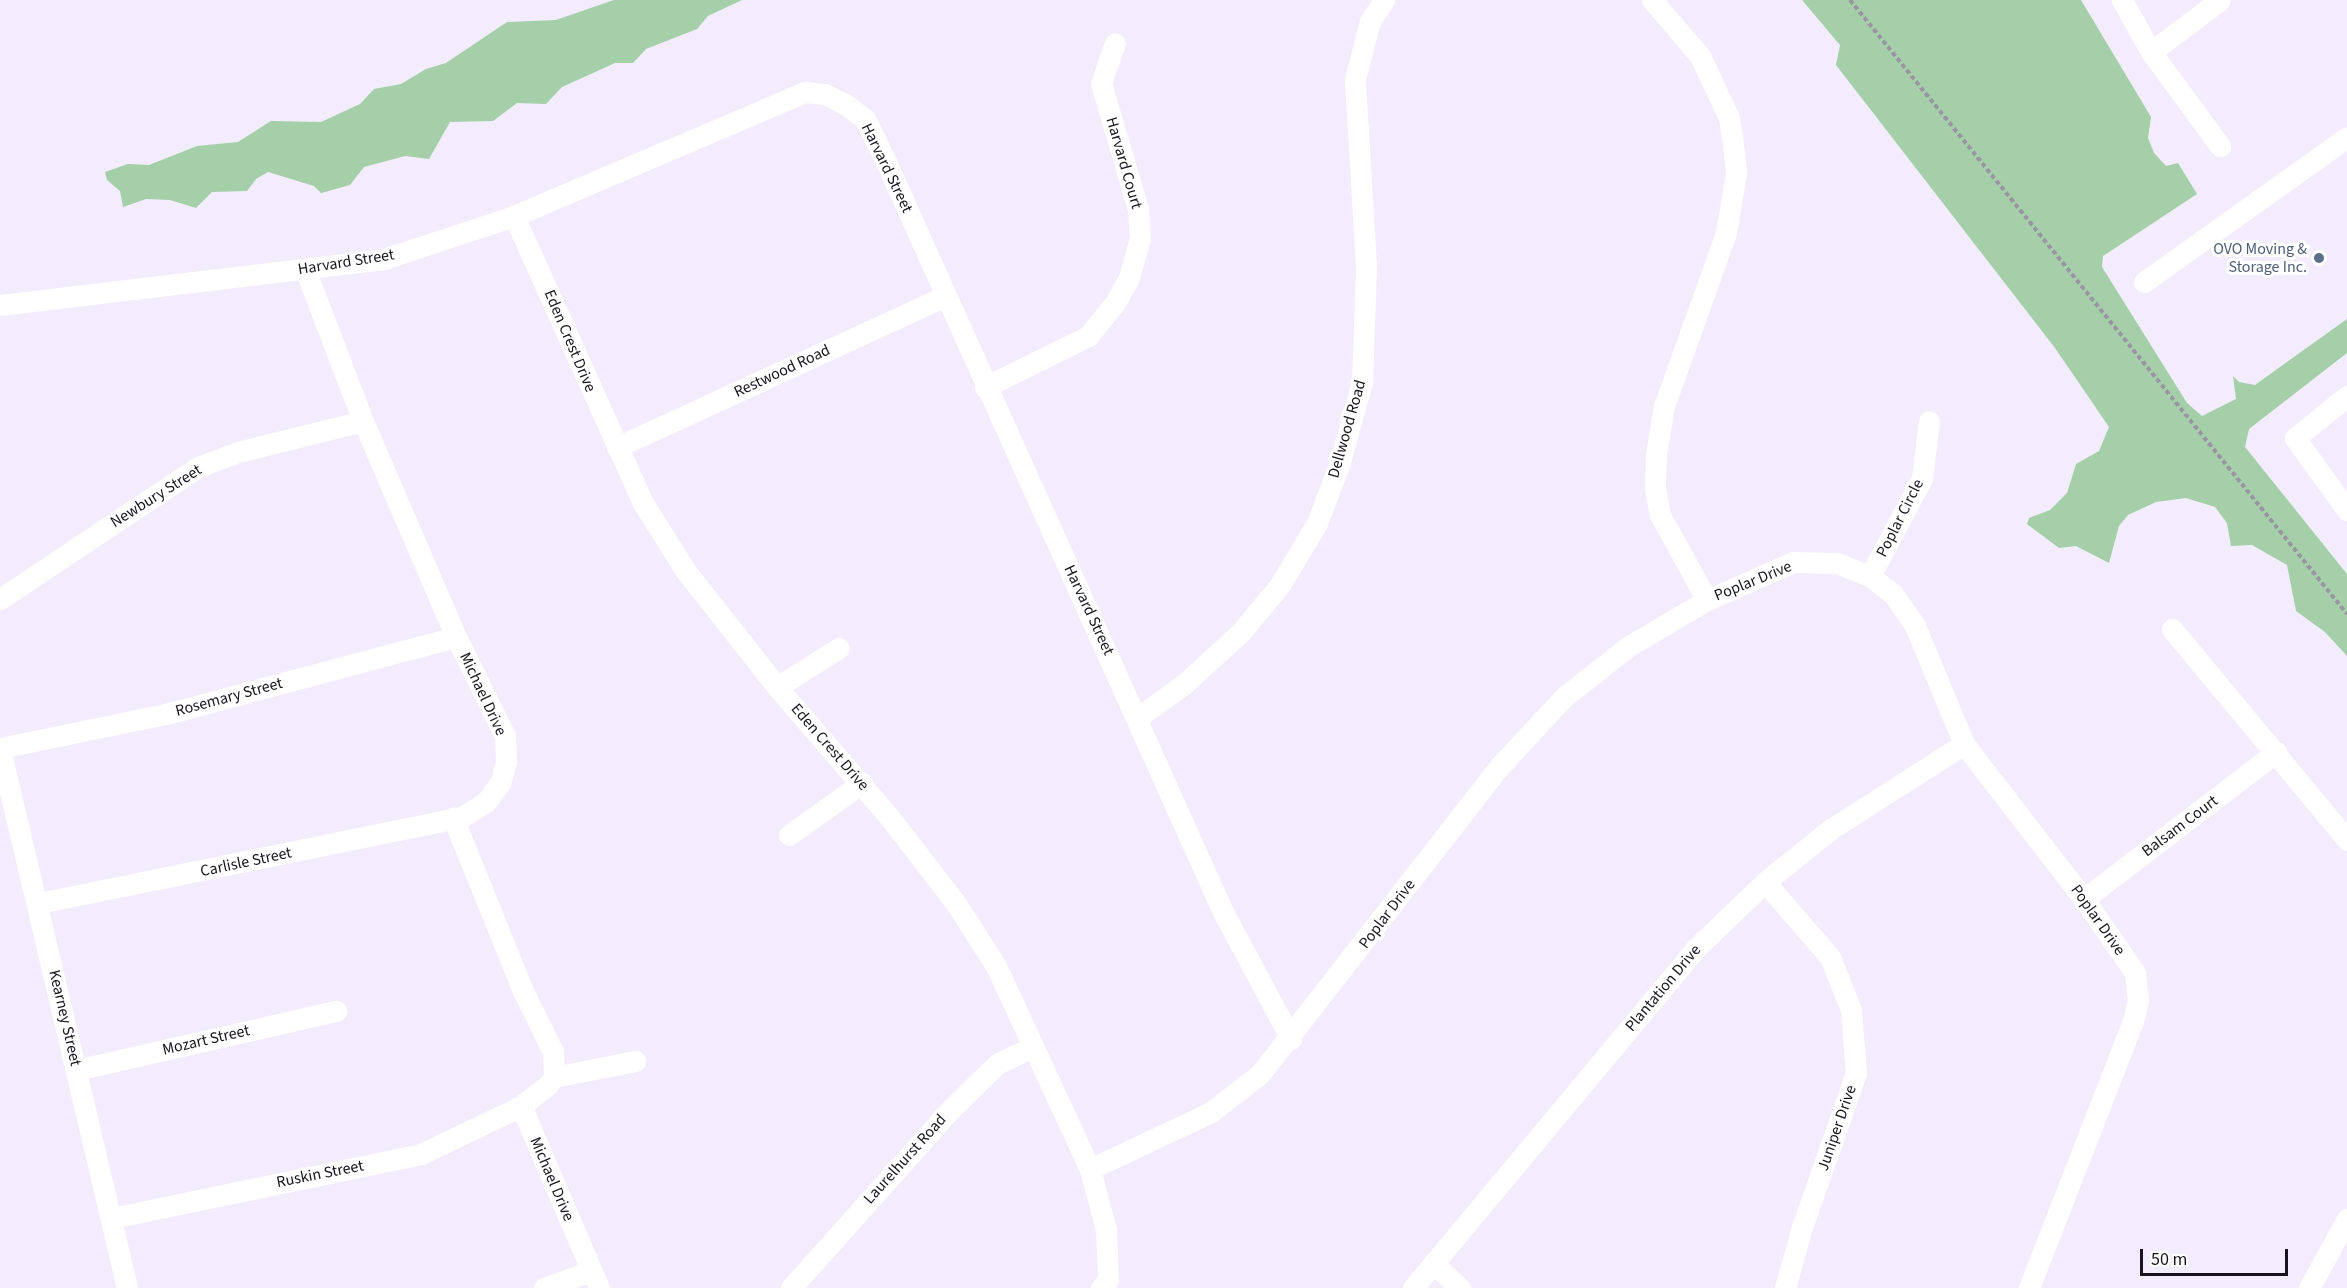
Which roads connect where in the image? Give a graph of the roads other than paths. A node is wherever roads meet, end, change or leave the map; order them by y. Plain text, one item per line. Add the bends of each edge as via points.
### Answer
1 (1384, 0) edge
2 (1652, 0) edge
3 (2122, 0) edge
4 (2220, 0) edge
5 (1115, 43) dead end
6 (2151, 52) junction
7 (2347, 137) edge
8 (2220, 146) dead end
9 (514, 216) junction
10 (305, 269) junction
11 (2144, 282) dead end
12 (946, 296) junction
13 (0, 305) edge
14 (985, 387) junction
15 (2347, 396) edge
16 (363, 421) junction
17 (1929, 421) dead end
18 (618, 447) junction
19 (2347, 510) edge
20 (1870, 576) junction
21 (0, 599) edge
22 (1707, 600) junction
23 (2172, 629) dead end
24 (456, 637) junction
25 (839, 648) dead end
26 (777, 687) junction
27 (1138, 717) junction
28 (1964, 744) junction
29 (0, 749) edge
30 (2276, 752) junction
31 (862, 783) junction
32 (453, 818) junction
33 (789, 835) dead end
34 (2347, 840) edge
35 (1765, 882) junction
36 (2084, 899) junction
37 (39, 903) junction
38 (336, 1011) dead end
39 (1291, 1039) junction
40 (1032, 1047) junction
41 (634, 1060) dead end
42 (76, 1070) junction
43 (554, 1077) junction
44 (521, 1106) junction
45 (1090, 1169) junction
46 (112, 1218) junction
47 (2347, 1219) edge
48 (1433, 1263) junction
49 (595, 1280) edge
50 (1106, 1285) edge
51 (127, 1288) edge
52 (544, 1288) edge
53 (791, 1288) edge
54 (1413, 1288) edge
55 (1460, 1288) edge
56 (1785, 1288) edge
57 (2029, 1288) edge
58 (2308, 1288) edge

1 - 27 street, Dellwood Road via 1370,21 1355,79 1366,266 1362,382 1340,462 1317,523 1280,585 1240,632 1183,685
2 - 22 street via 1700,56 1730,118 1736,173 1726,233 1664,406 1656,455 1655,488 1660,515
3 - 6 street
4 - 6 street
5 - 14 street, Harvard Court via 1101,83 1138,209 1140,238 1129,278 1088,336
6 - 8 street
7 - 11 street
9 - 10 street, Harvard Street via 384,259
9 - 12 street, Harvard Street via 782,100 805,92 825,94 865,119
9 - 18 street, Eden Crest Drive
10 - 13 street, Harvard Street
10 - 16 street, Michael Drive
12 - 14 street, Harvard Street
12 - 18 street, Restwood Road
14 - 27 street, Harvard Street
15 - 19 street via 2295,438
16 - 21 street, Newbury Street via 238,452 198,468
16 - 24 street, Michael Drive
17 - 20 street, Poplar Circle via 1922,478
18 - 26 street, Eden Crest Drive via 643,503 685,570
20 - 22 street, Poplar Drive via 1837,563 1793,562
20 - 28 street, Poplar Drive via 1893,594 1915,626
22 - 39 street, Poplar Drive via 1629,646 1564,697 1500,766
23 - 30 street
24 - 29 street, Rosemary Street via 166,714
24 - 32 street, Michael Drive via 505,736 506,762 500,783 486,802
25 - 26 street
26 - 31 street, Eden Crest Drive
27 - 39 street, Harvard Street via 1223,912
28 - 35 street, Plantation Drive via 1831,829
28 - 36 street, Poplar Drive
29 - 37 street, Kearney Street
30 - 34 street
30 - 36 street, Balsam Court
31 - 33 street
31 - 40 street, Eden Crest Drive via 956,902 996,966
32 - 37 street, Carlisle Street
32 - 43 street via 523,991 553,1052
35 - 48 street, Plantation Drive via 1695,949
35 - 56 street, Juniper Drive via 1830,957 1851,1010 1856,1073
36 - 57 street, Poplar Drive via 2135,974 2138,1000 2133,1022
37 - 42 street, Kearney Street
38 - 42 street, Mozart Street
39 - 45 street, Poplar Drive via 1260,1074 1210,1112
40 - 45 street, Eden Crest Drive
40 - 53 street, Laurelhurst Road via 997,1064 951,1109
41 - 43 street
42 - 46 street, Kearney Street
43 - 44 street
44 - 46 street, Ruskin Street via 421,1154
44 - 49 street, Michael Drive
45 - 50 street, Eden Crest Drive via 1106,1230
46 - 51 street, Kearney Street
47 - 58 street
48 - 54 street, Plantation Drive
48 - 55 street
49 - 52 street

